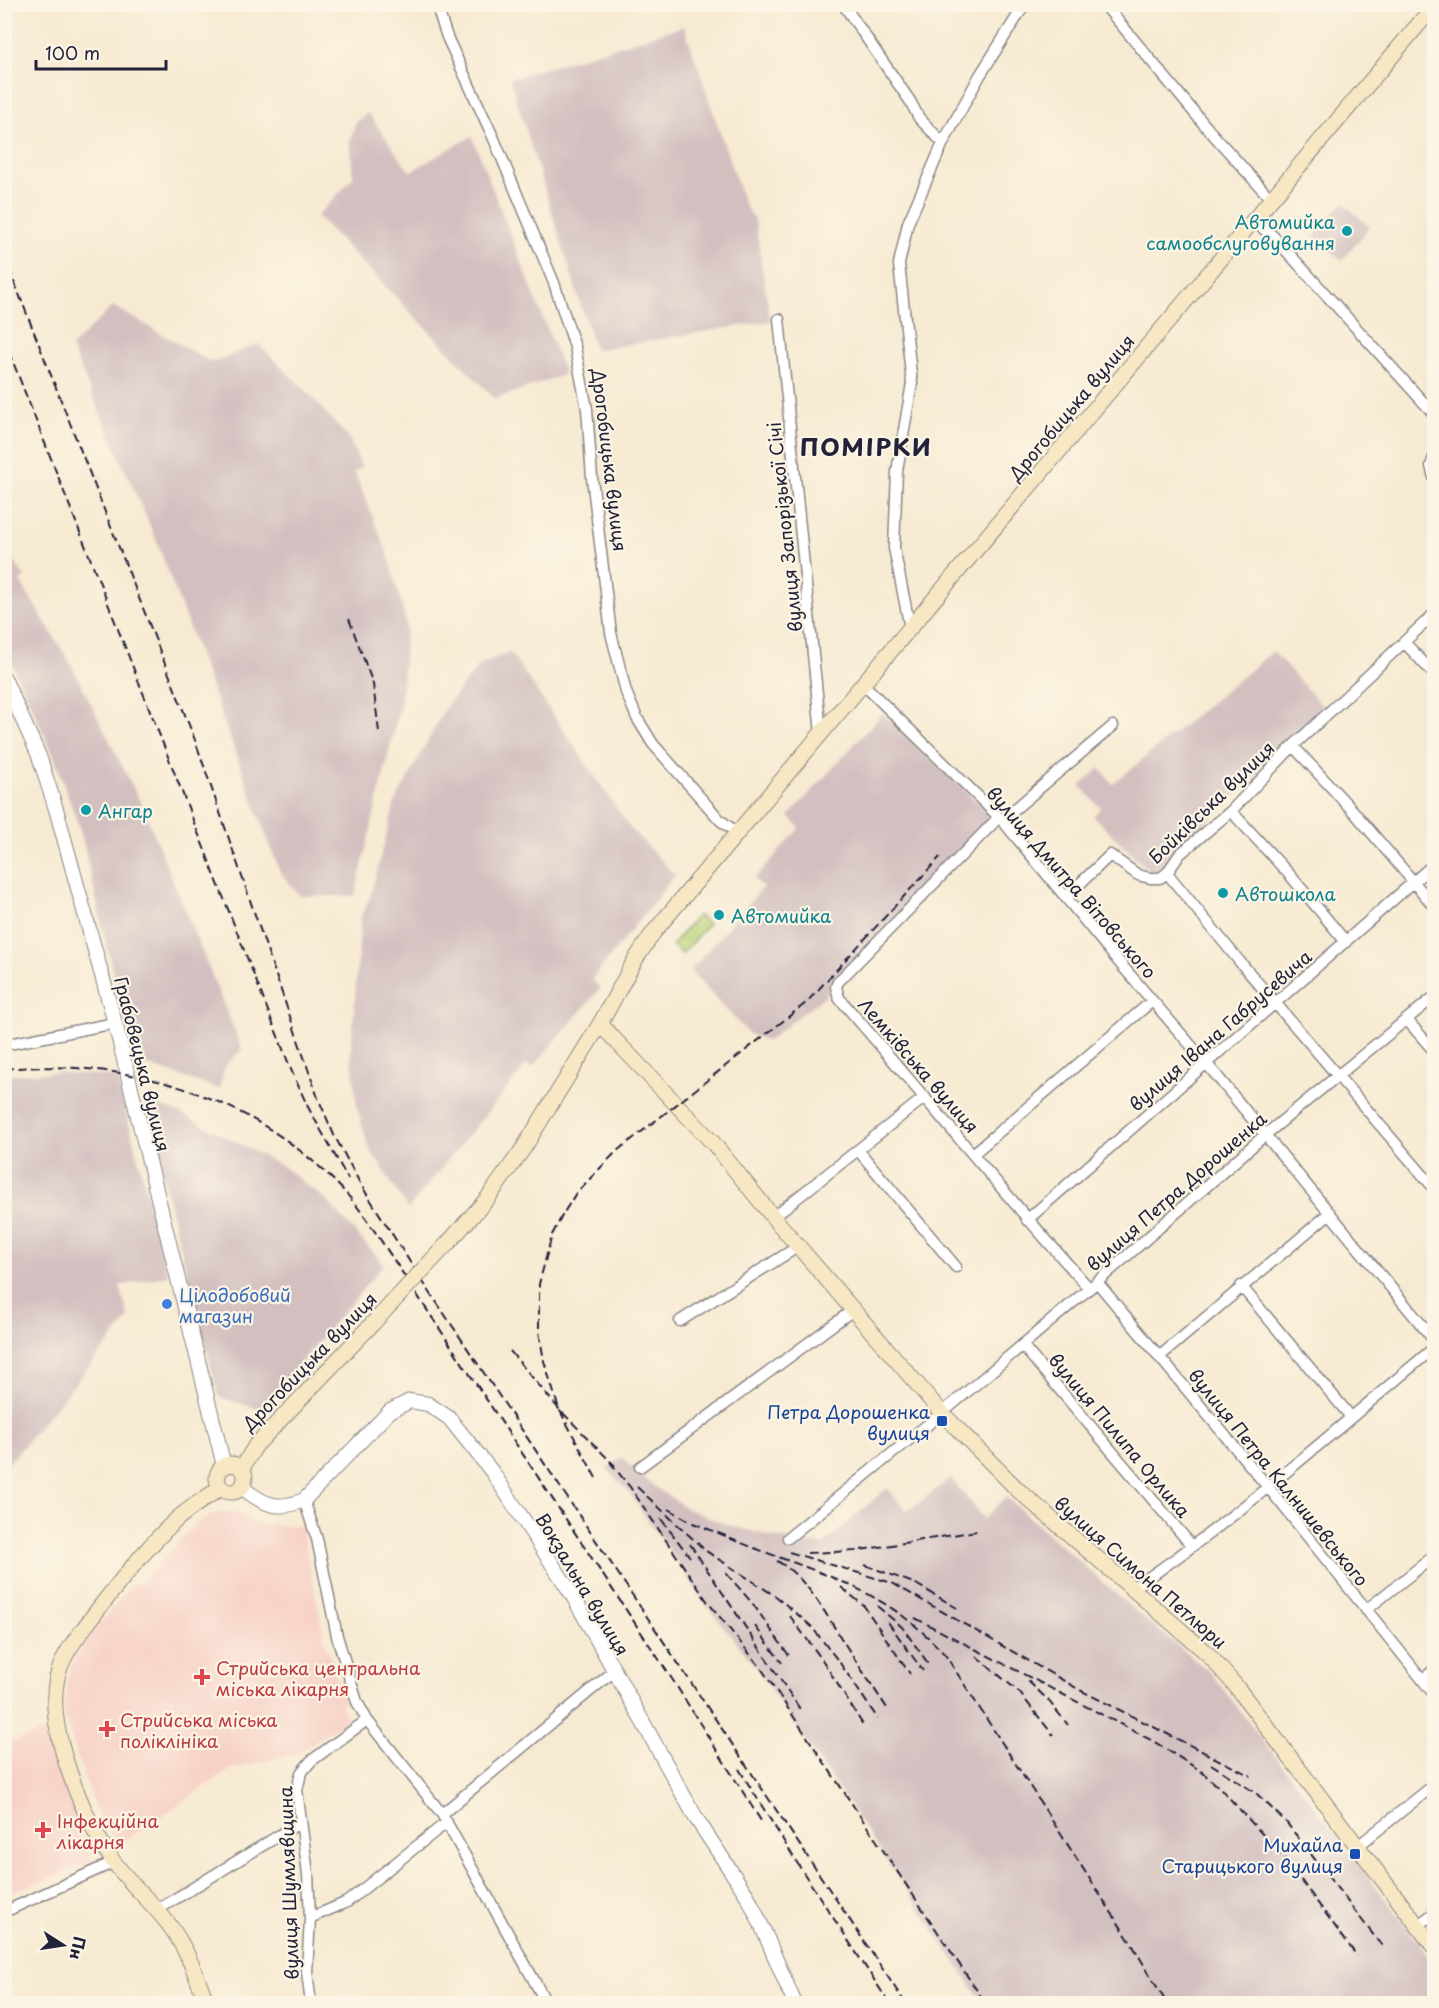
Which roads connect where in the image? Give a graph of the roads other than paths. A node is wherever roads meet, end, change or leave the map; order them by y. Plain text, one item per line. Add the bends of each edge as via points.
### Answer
1 (436, 4) edge
2 (843, 4) edge
3 (1025, 4) edge
4 (1104, 4) edge
5 (1429, 8) edge
6 (943, 144) junction
7 (1271, 199) junction
8 (1253, 221) junction
9 (779, 319) dead end
10 (1434, 414) edge
11 (1434, 457) edge
12 (1434, 478) edge
13 (1434, 614) edge
14 (910, 628) junction
15 (1404, 642) junction
16 (1434, 674) edge
17 (4, 678) edge
18 (862, 684) junction
19 (1113, 726) dead end
20 (821, 733) junction
21 (1293, 746) junction
22 (1231, 811) junction
23 (1000, 818) junction
24 (737, 833) junction
25 (1434, 864) edge
26 (1167, 873) junction
27 (1415, 882) junction
28 (1066, 897) junction
29 (1434, 906) edge
30 (1346, 942) junction
31 (1434, 997) edge
32 (1152, 1001) junction
33 (1275, 1002) junction
34 (1407, 1020) junction
35 (115, 1023) junction
36 (600, 1024) junction
37 (4, 1045) edge
38 (1434, 1051) edge
39 (1207, 1064) junction
40 (1339, 1075) junction
41 (1062, 1078) joint
42 (925, 1097) junction
43 (1265, 1134) junction
44 (858, 1150) junction
45 (974, 1154) junction
46 (1434, 1188) edge
47 (1330, 1213) junction
48 (773, 1217) junction
49 (1027, 1220) junction
50 (799, 1246) junction
51 (956, 1267) dead end
52 (1093, 1285) junction
53 (1241, 1286) junction
54 (853, 1310) junction
55 (680, 1320) dead end
56 (1434, 1340) edge
57 (1022, 1345) junction
58 (1434, 1348) edge
59 (1159, 1357) junction
60 (942, 1413) junction
61 (1351, 1417) junction
62 (224, 1466) junction
63 (640, 1467) dead end
64 (242, 1468) junction
65 (242, 1487) junction
66 (1268, 1487) junction
67 (220, 1488) junction
68 (304, 1500) junction
69 (788, 1538) dead end
70 (1192, 1546) junction
71 (1434, 1556) edge
72 (1132, 1589) junction
73 (1366, 1610) junction
74 (1434, 1670) edge
75 (614, 1671) junction
76 (1423, 1679) junction
77 (1434, 1694) edge
78 (367, 1720) junction
79 (1434, 1785) edge
80 (445, 1818) junction
81 (301, 1822) junction
82 (1358, 1846) junction
83 (114, 1862) junction
84 (157, 1910) junction
85 (4, 1912) edge
86 (1434, 1913) edge
87 (310, 1918) junction
88 (1419, 1925) junction
89 (1434, 1947) edge
90 (207, 2004) edge
91 (311, 2004) edge
92 (547, 2004) edge
93 (795, 2004) edge

1 - 24 street, Дрогобицька вулиця via 554,283 575,347 587,409 611,633 626,692 653,744 720,820
2 - 6 street via 919,118
3 - 6 street
4 - 7 street
5 - 7 main road, Дрогобицька вулиця
6 - 14 street via 908,223 899,264 912,383 897,471 894,548
7 - 8 main road, Дрогобицька вулиця
8 - 10 street via 1279,244
8 - 14 main road, Дрогобицька вулиця
9 - 20 street, вулиця Запорізької Січі
11 - 12 street
13 - 15 street, Бойківська вулиця
14 - 18 main road, Дрогобицька вулиця
15 - 16 street
15 - 21 street, Бойківська вулиця
17 - 35 street, Грабовецька вулиця via 53,798
18 - 20 main road, Дрогобицька вулиця
18 - 23 street, вулиця Дмитра Вітовського
19 - 23 street
20 - 24 main road, Дрогобицька вулиця
21 - 22 street, Бойківська вулиця
21 - 27 street
22 - 26 street, Бойківська вулиця via 1180,854
22 - 30 street
23 - 28 street, вулиця Дмитра Вітовського
23 - 42 street, Лемківська вулиця via 836,987 839,998
24 - 36 main road, Дрогобицька вулиця via 653,933
25 - 27 street, вулиця Івана Габрусевича
26 - 28 street, Бойківська вулиця via 1160,878 1138,875 1110,855
26 - 33 street
27 - 29 street
27 - 30 street, вулиця Івана Габрусевича
28 - 32 street, вулиця Дмитра Вітовського
30 - 33 street, вулиця Івана Габрусевича
31 - 34 street, вулиця Петра Дорошенка
32 - 39 street, вулиця Дмитра Вітовського
32 - 41 street, вулиця Дмитра Вітовського
33 - 39 street, вулиця Івана Габрусевича
33 - 40 street
34 - 38 street
34 - 40 street, вулиця Петра Дорошенка
35 - 37 street
35 - 62 street, Грабовецька вулиця
36 - 48 main road, вулиця Симона Петлюри via 714,1143
36 - 64 main road, Дрогобицька вулиця, bridge via 512,1166 449,1242 255,1445
39 - 43 street, вулиця Дмитра Вітовського
39 - 49 street, вулиця Івана Габрусевича
40 - 43 street, вулиця Петра Дорошенка
40 - 46 street
41 - 45 street, Лемківська вулиця
42 - 44 street
42 - 45 street, Лемківська вулиця
43 - 47 street, вулиця Дмитра Вітовського
43 - 52 street, вулиця Петра Дорошенка
44 - 48 street
44 - 51 street
45 - 49 street, Лемківська вулиця
47 - 53 street
47 - 56 street, вулиця Дмитра Вітовського
48 - 50 main road, вулиця Симона Петлюри
49 - 52 street, Лемківська вулиця
50 - 54 main road, вулиця Симона Петлюри
50 - 55 street
52 - 57 street, вулиця Петра Дорошенка
52 - 59 street, вулиця Петра Калнишевського
53 - 59 street
53 - 61 street
54 - 60 main road, вулиця Симона Петлюри
54 - 63 street
57 - 60 street, вулиця Петра Дорошенка
57 - 70 street, вулиця Пилипа Орлика
58 - 61 street
59 - 66 street, вулиця Петра Калнишевського
60 - 69 street, вулиця Петра Дорошенка
60 - 72 main road, вулиця Симона Петлюри via 1018,1490
61 - 66 street
62 - 64 main road
62 - 67 main road via 217,1479
64 - 65 main road via 246,1478
65 - 67 main road via 229,1493
65 - 68 street via 256,1499 275,1506
66 - 70 street
66 - 73 street, вулиця Петра Калнишевського
67 - 83 main road via 178,1518 124,1575 72,1644 57,1676 57,1731 90,1824
68 - 75 street, Вокзальна вулиця via 390,1411 410,1401 428,1404 449,1418 494,1473 573,1596
68 - 78 street via 317,1539 348,1675
70 - 72 street
71 - 73 street
72 - 82 main road, вулиця Симона Петлюри via 1207,1653
73 - 76 street, вулиця Петра Калнишевського
74 - 76 street
75 - 80 street
75 - 93 street, Вокзальна вулиця via 696,1818 748,1897
76 - 77 street, вулиця Петра Калнишевського
78 - 80 street
78 - 81 street, вулиця Шумлявщина via 311,1761 301,1773 297,1790
79 - 82 street
80 - 87 street via 347,1902
80 - 92 street
81 - 84 street
81 - 87 street, вулиця Шумлявщина
82 - 88 main road, вулиця Симона Петлюри
83 - 84 main road
83 - 85 street
84 - 90 main road via 184,1949
86 - 88 street
87 - 91 street, вулиця Шумлявщина via 307,1972
88 - 89 main road, вулиця Симона Петлюри

